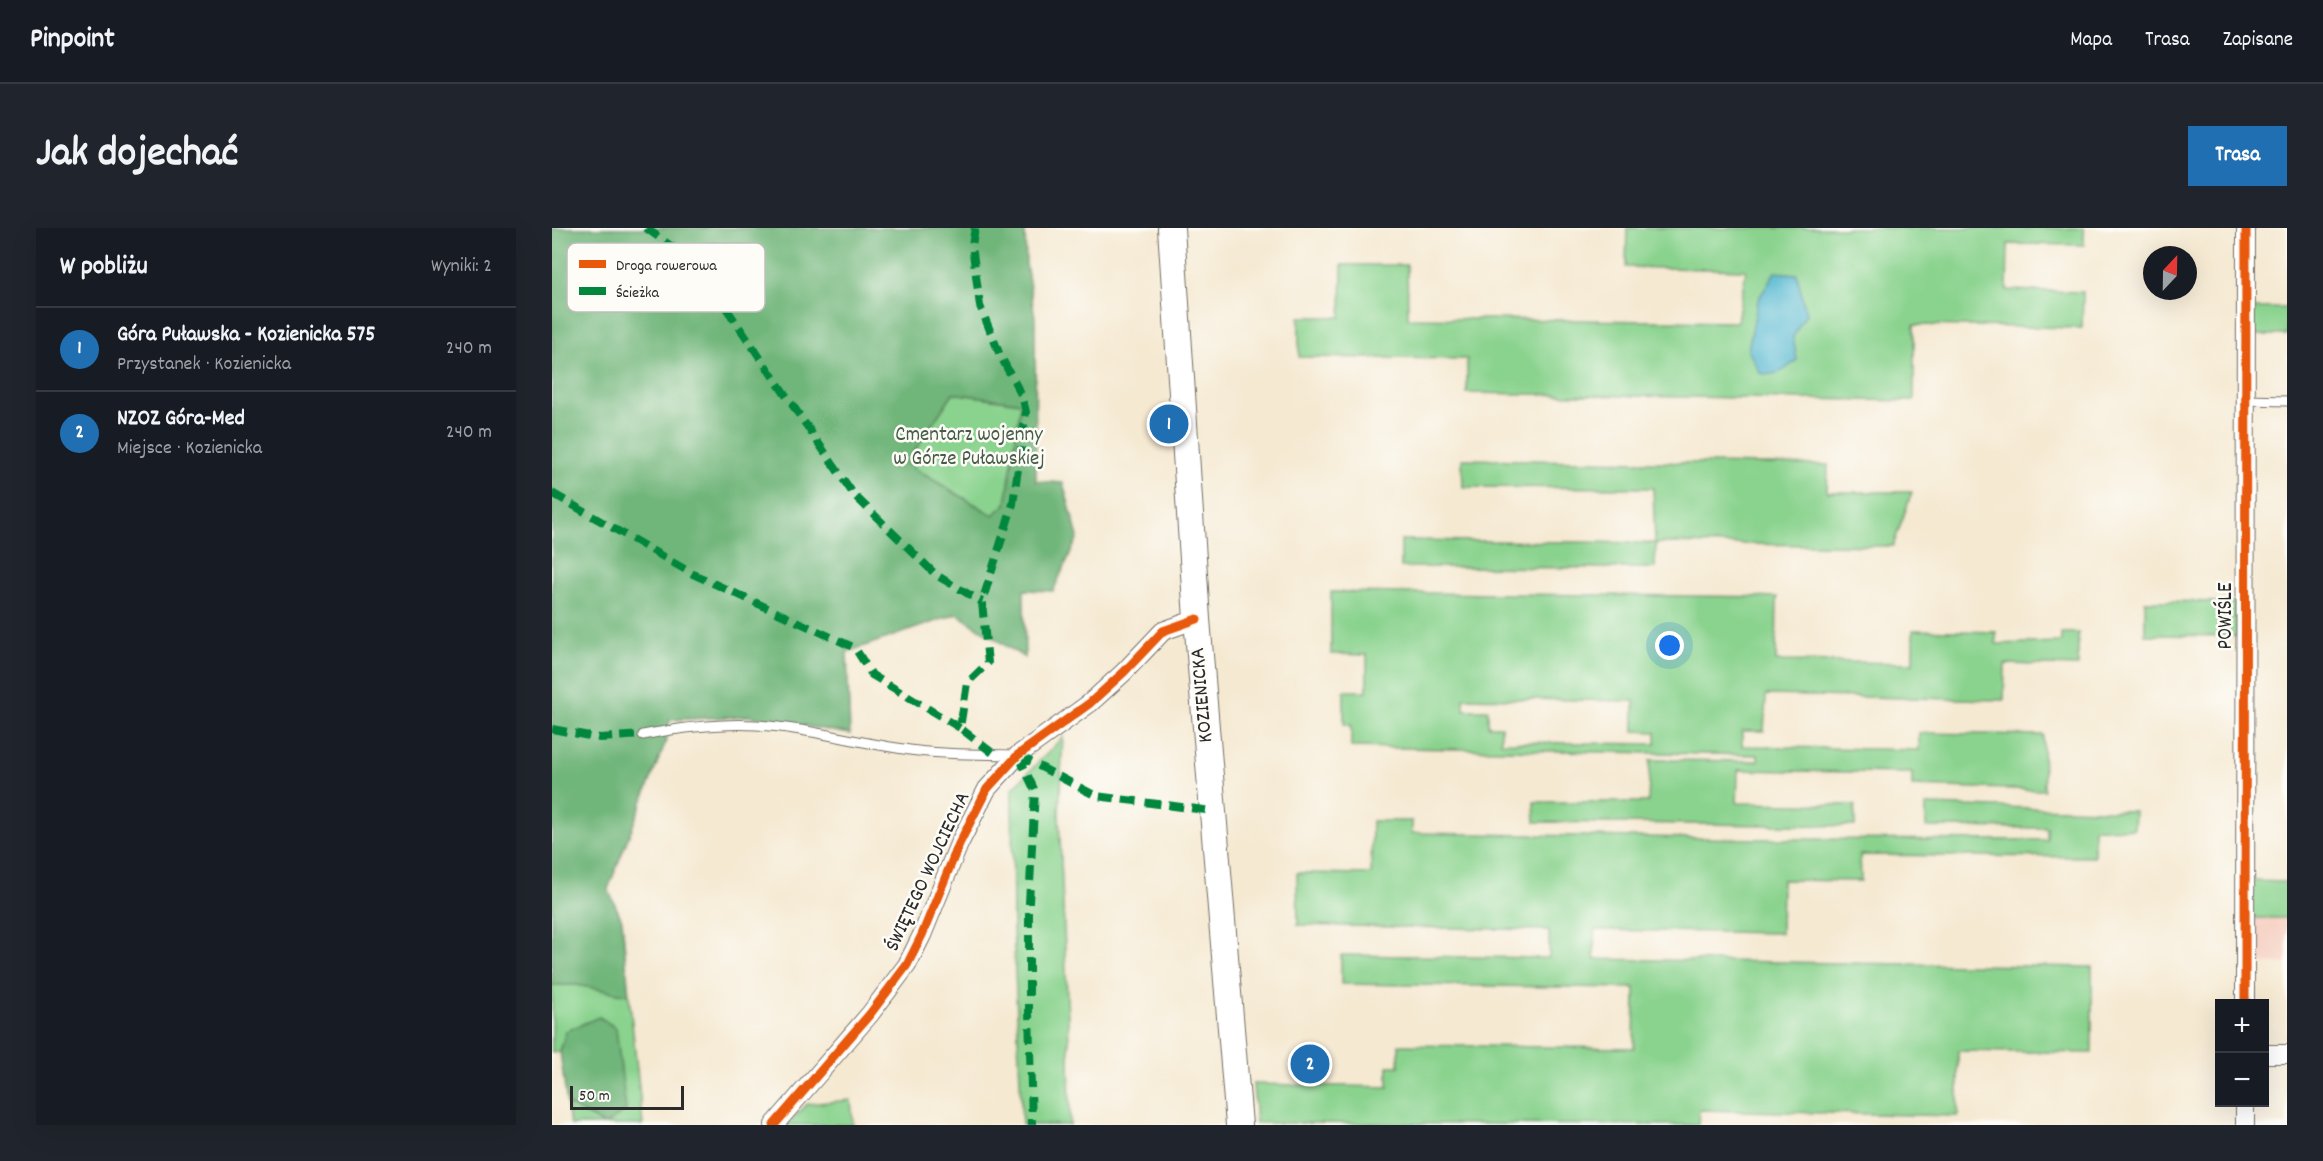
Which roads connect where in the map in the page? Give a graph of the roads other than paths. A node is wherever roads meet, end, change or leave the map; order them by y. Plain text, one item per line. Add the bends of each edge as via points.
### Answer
1 (1171, 228) edge
2 (2246, 228) edge
3 (2246, 400) junction
4 (2287, 401) edge
5 (1197, 618) junction
6 (643, 735) dead end
7 (1018, 755) junction
8 (2245, 999) edge
9 (2269, 1054) edge
10 (2287, 1054) edge
11 (2245, 1107) edge
12 (774, 1125) edge
13 (1239, 1125) edge
14 (2245, 1125) edge

1 - 5 main road, KOZIENICKA
2 - 3 street, POWIŚLE
3 - 4 lane
3 - 8 street, POWIŚLE
5 - 7 street, ŚWIĘTEGO WOJCIECHA via 1163,631 1090,703
5 - 13 main road, KOZIENICKA
6 - 7 lane via 687,727 755,725 921,752
7 - 12 street, ŚWIĘTEGO WOJCIECHA via 982,798 907,965
9 - 10 street
11 - 14 street

